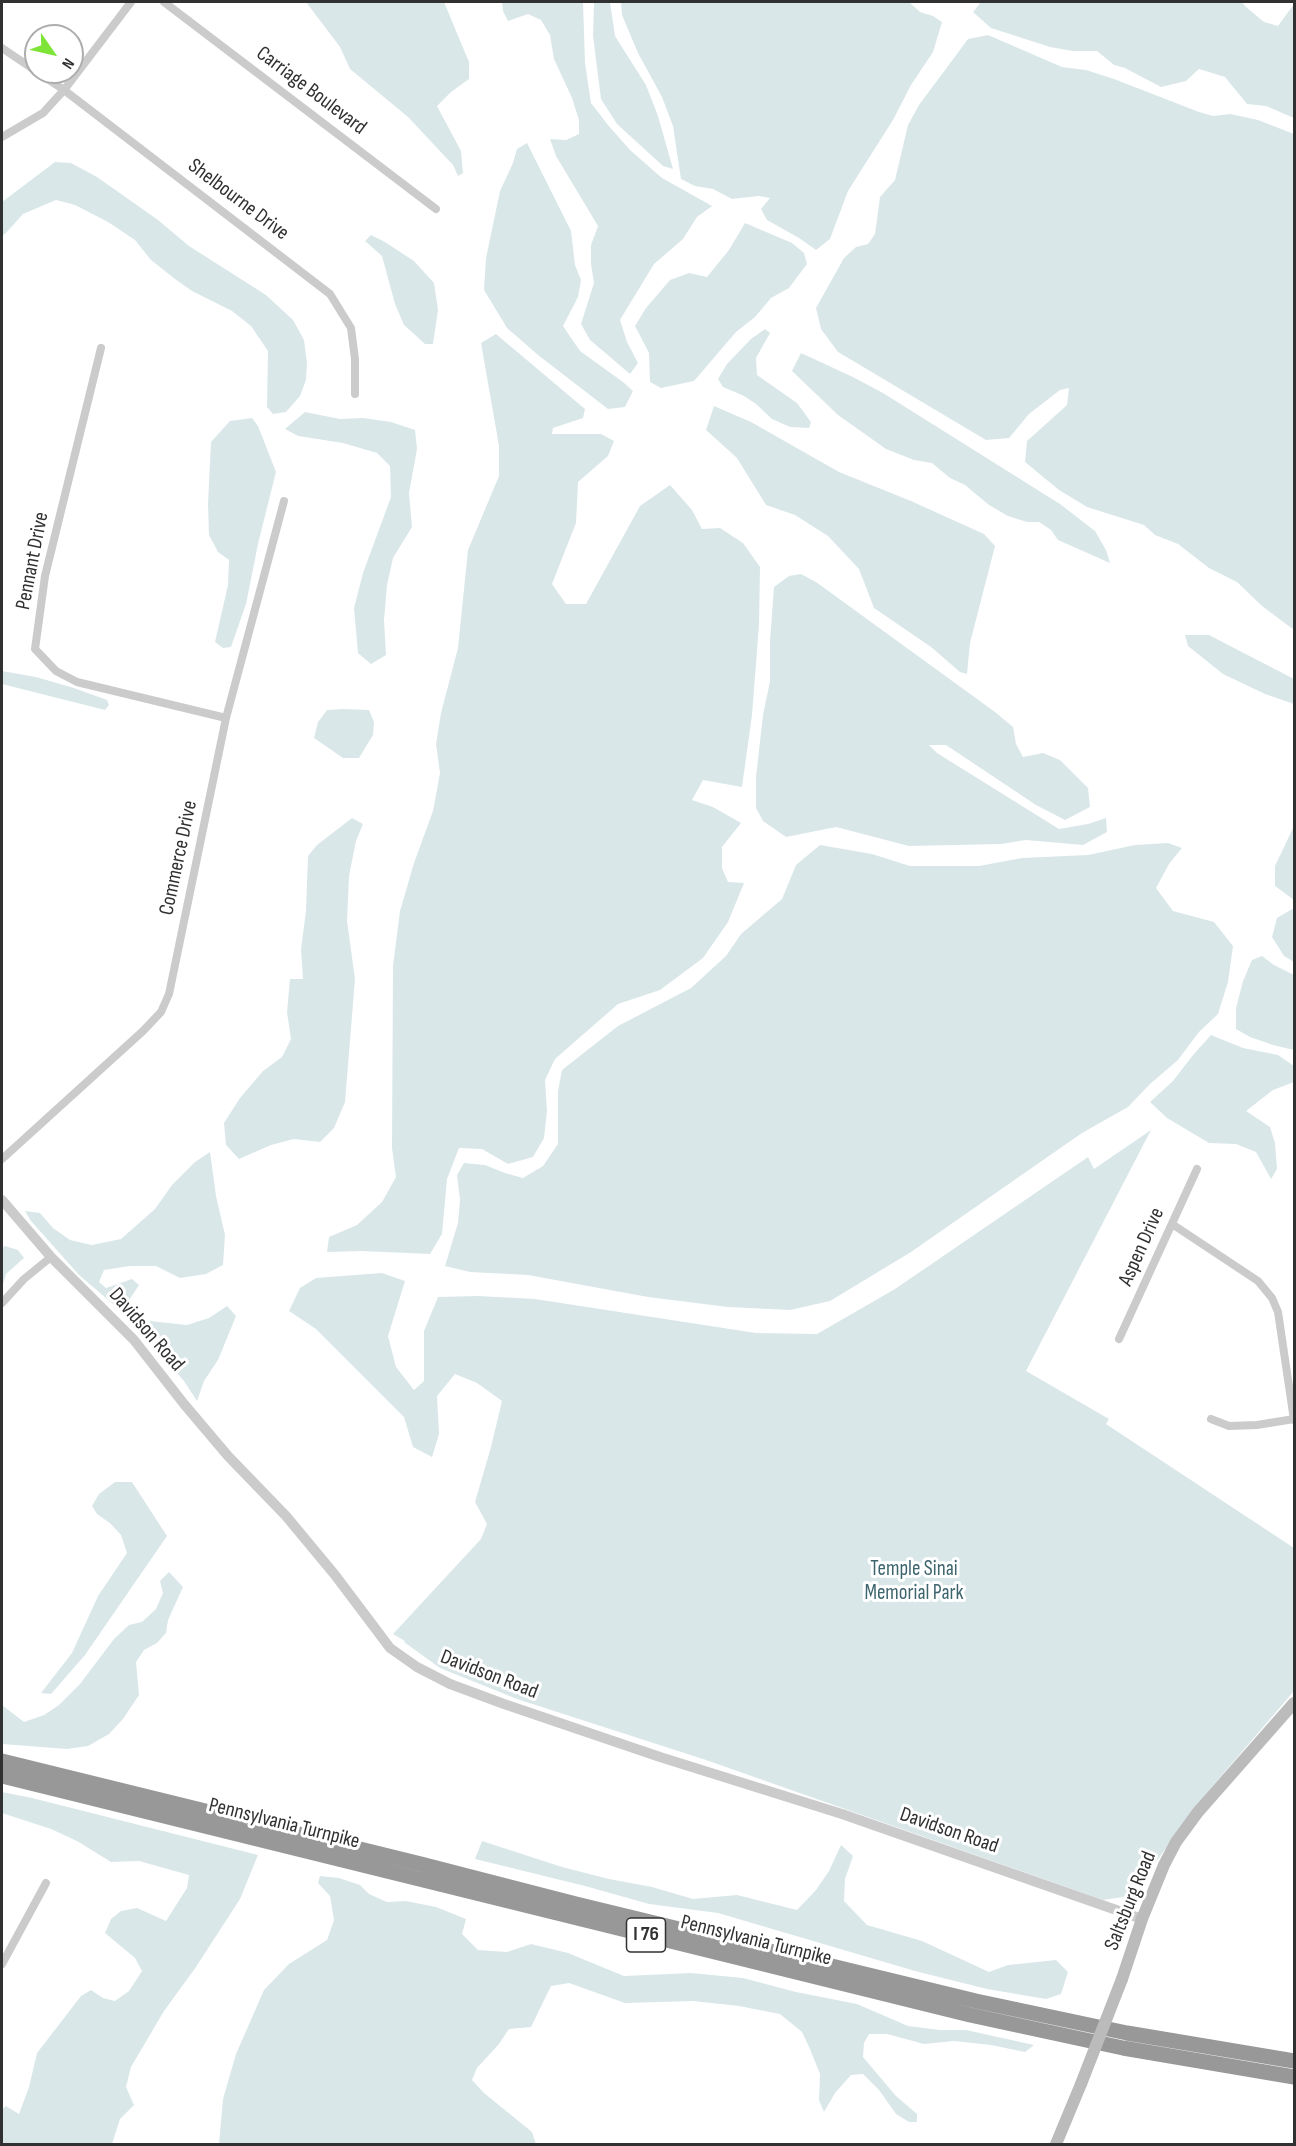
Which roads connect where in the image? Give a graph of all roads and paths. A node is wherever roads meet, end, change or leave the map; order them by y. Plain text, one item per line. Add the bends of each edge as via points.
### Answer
1 (131, 2) edge
2 (164, 2) edge
3 (2, 48) edge
4 (24, 63) edge
5 (55, 84) edge
6 (64, 90) junction
7 (2, 137) edge
8 (436, 209) dead end
9 (100, 348) dead end
10 (355, 394) dead end
11 (284, 501) dead end
12 (226, 718) junction
13 (2, 1159) edge
14 (1197, 1169) dead end
15 (2, 1200) edge
16 (1172, 1224) junction
17 (51, 1257) junction
18 (2, 1303) edge
19 (1119, 1339) dead end
20 (1211, 1419) dead end
21 (1294, 1419) edge
22 (1294, 1703) edge
23 (2, 1761) edge
24 (2, 1776) edge
25 (46, 1883) dead end
26 (1142, 1919) junction
27 (2, 1964) edge
28 (1294, 2061) edge
29 (1294, 2077) edge
30 (1056, 2145) edge

1 - 6 street
2 - 8 street, Carriage Boulevard
3 - 4 street, Shelbourne Drive
5 - 6 street, Shelbourne Drive
6 - 7 street via 44,112
6 - 10 street, Shelbourne Drive via 330,294 351,328 356,359
9 - 12 street, Pennant Drive via 45,576 35,649 56,671 77,682
11 - 12 street, Commerce Drive
12 - 13 street, Commerce Drive via 176,964 161,1012
14 - 16 street, Aspen Drive
15 - 17 street, Davidson Road
16 - 19 street, Aspen Drive
16 - 21 street via 1258,1281 1272,1298 1278,1312
17 - 18 street
17 - 26 street, Davidson Road via 134,1340 228,1456 328,1566 390,1648 417,1667 504,1704 842,1814
20 - 21 street via 1229,1426
22 - 26 main road, Saltsburg Road via 1176,1842
23 - 28 highway, Pennsylvania Turnpike / I 76 via 976,2001 1127,2033
24 - 29 highway, Pennsylvania Turnpike / I 76 via 970,2015 1123,2048
25 - 27 street
26 - 30 main road, Saltsburg Road, bridge

